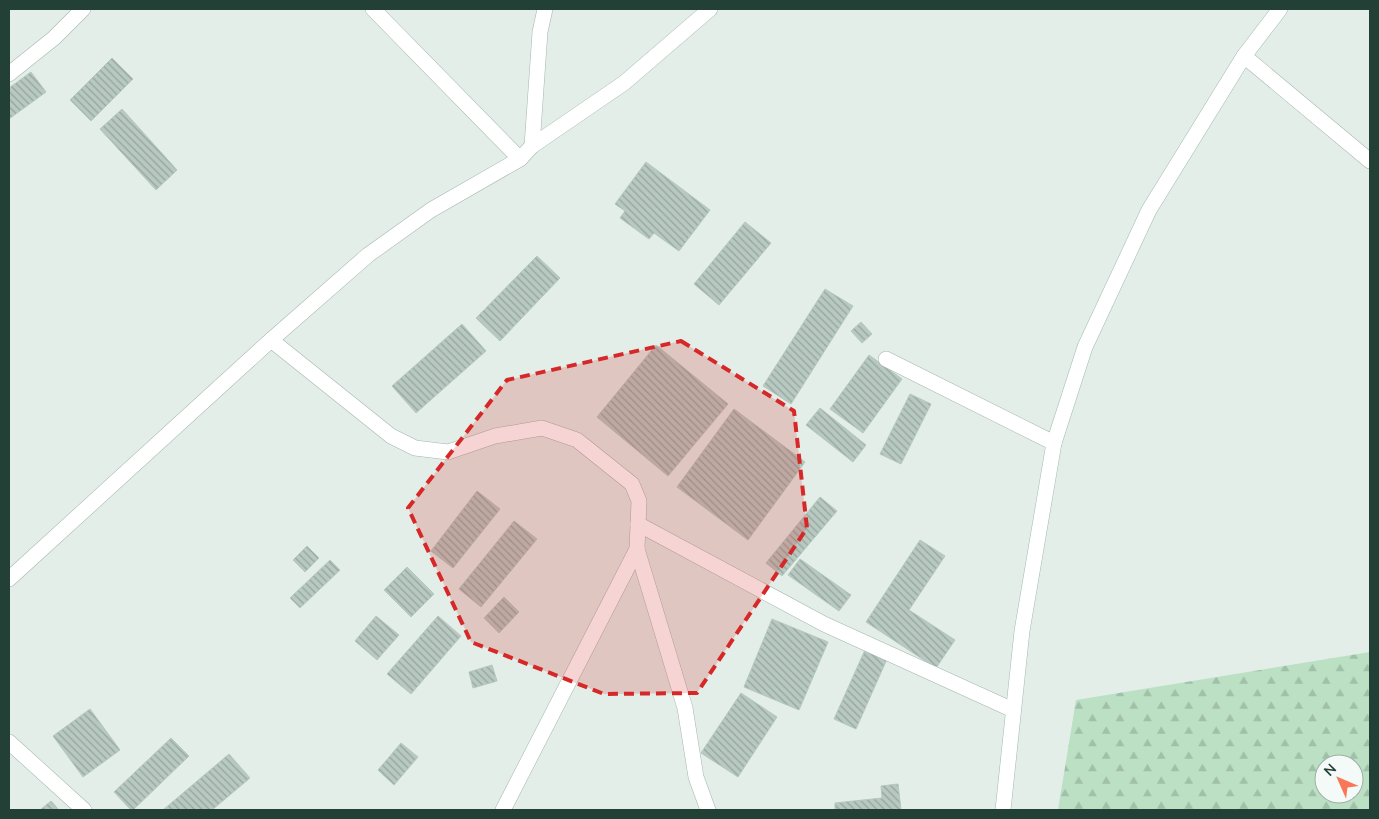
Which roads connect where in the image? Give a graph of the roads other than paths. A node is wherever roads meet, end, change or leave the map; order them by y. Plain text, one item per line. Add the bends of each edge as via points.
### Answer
1 (83, 9) edge
2 (373, 9) edge
3 (545, 9) edge
4 (710, 9) edge
5 (1280, 9) edge
6 (1244, 56) junction
7 (9, 74) edge
8 (532, 146) junction
9 (520, 159) junction
10 (1370, 161) edge
11 (271, 340) junction
12 (886, 359) dead end
13 (1054, 442) junction
14 (638, 524) junction
15 (637, 549) junction
16 (9, 579) edge
17 (1014, 710) junction
18 (9, 742) edge
19 (84, 810) edge
20 (503, 810) edge
21 (708, 810) edge
22 (1004, 810) edge

1 - 7 street via 54,38
2 - 9 street
3 - 8 street via 540,32
4 - 8 street via 624,83
5 - 6 street
6 - 10 street
6 - 13 street via 1149,210 1085,347
8 - 9 street
9 - 11 street via 431,210 368,255
11 - 14 street via 391,436 415,448 448,452 494,436 542,428 577,440 632,484 639,501
11 - 16 street
12 - 13 street
13 - 17 street via 1022,631
14 - 15 street
14 - 17 street via 824,624
15 - 20 street
15 - 21 street via 684,708 696,777
17 - 22 street
18 - 19 street

